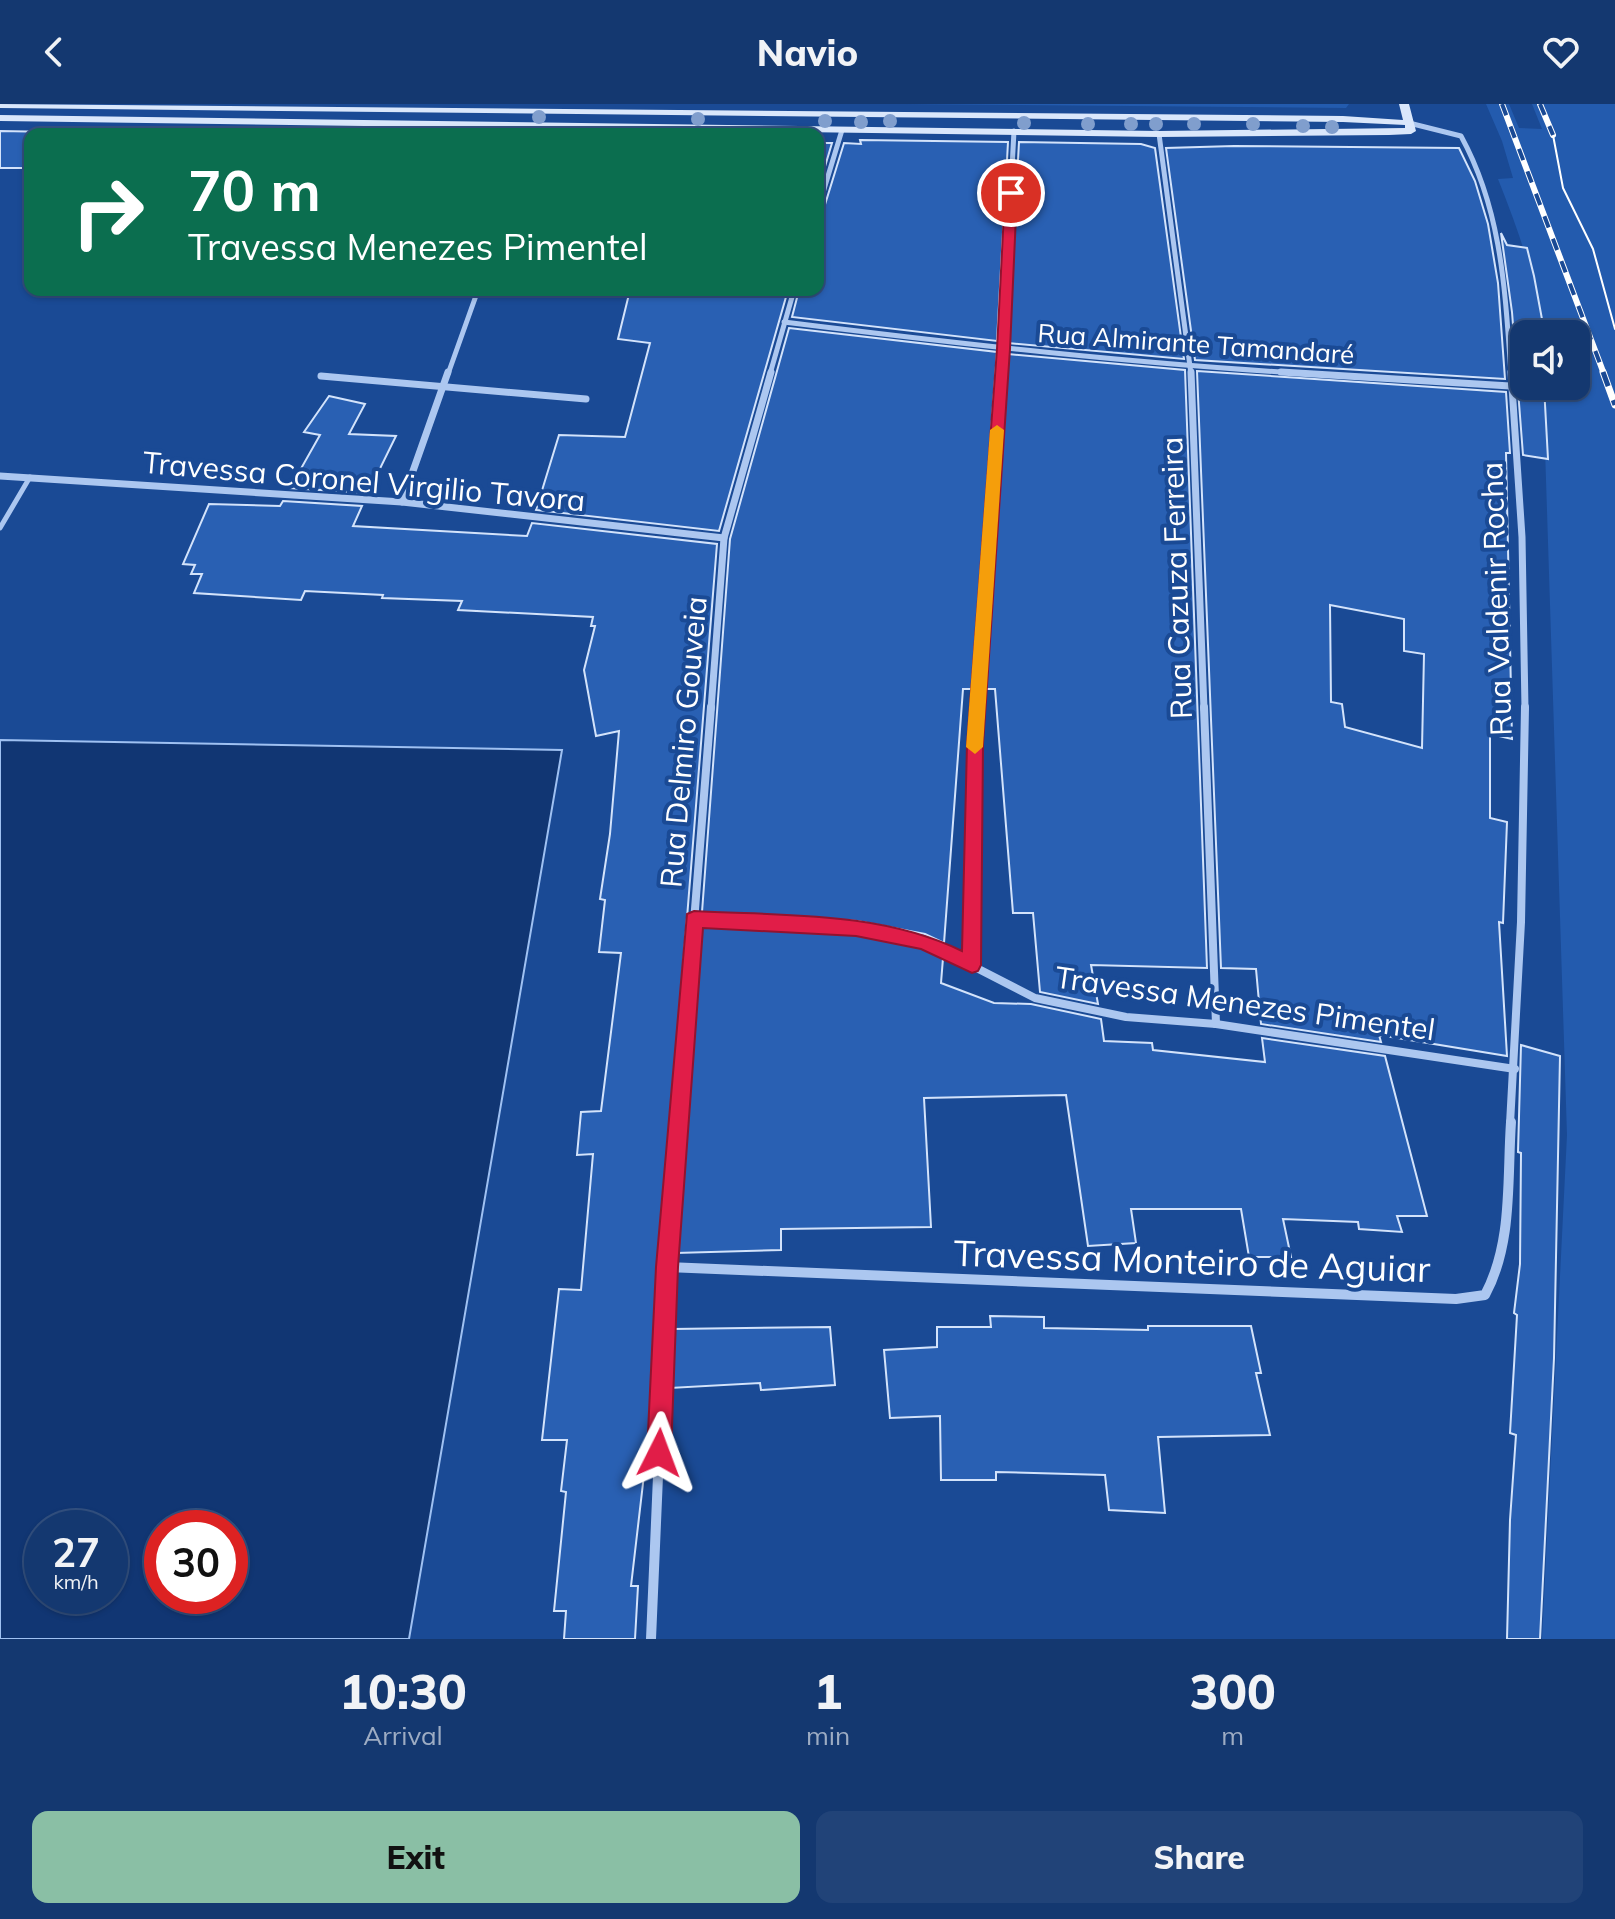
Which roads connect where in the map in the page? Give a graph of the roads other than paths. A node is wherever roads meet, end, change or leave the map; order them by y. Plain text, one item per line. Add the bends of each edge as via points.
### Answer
1 (1404, 104) edge
2 (0, 105) edge
3 (454, 106) edge
4 (250, 107) junction
5 (931, 115) junction
6 (0, 118) edge
7 (241, 122) junction
8 (1410, 127) junction
9 (692, 128) edge
10 (824, 130) edge
11 (842, 130) junction
12 (933, 130) junction
13 (1014, 131) junction
14 (1159, 134) junction
15 (824, 189) edge
16 (476, 296) edge
17 (792, 296) edge
18 (784, 322) junction
19 (1003, 349) junction
20 (1191, 367) junction
21 (321, 376) dead end
22 (1510, 386) joint
23 (443, 387) junction
24 (586, 399) dead end
25 (1511, 400) edge
26 (0, 476) edge
27 (30, 477) junction
28 (402, 502) junction
29 (0, 528) edge
30 (724, 538) junction
31 (694, 919) junction
32 (972, 965) junction
33 (1216, 1024) junction
34 (1515, 1069) junction
35 (667, 1267) junction
36 (651, 1639) edge

1 - 8 street
2 - 4 street
3 - 4 street
3 - 5 street
4 - 7 street
5 - 8 street via 1343,119
5 - 12 street
6 - 7 street
7 - 9 street
8 - 14 street
8 - 22 street, Rua Valdenir Rocha via 1461,136 1484,180 1499,235
10 - 11 street
11 - 12 street
11 - 15 street
12 - 13 street
13 - 14 street
13 - 19 street
14 - 20 street, Rua Cazuza Ferreira
16 - 23 street
17 - 18 street, Rua Delmiro Gouveia
18 - 19 street, Rua Almirante Tamandaré
18 - 30 street, Rua Delmiro Gouveia
19 - 20 street, Rua Almirante Tamandaré
19 - 32 street via 975,744
20 - 22 street, Rua Almirante Tamandaré
20 - 33 street, Rua Cazuza Ferreira
21 - 23 street
23 - 24 street
23 - 28 street
25 - 34 street, Rua Valdenir Rocha via 1523,573
26 - 27 street, Travessa Coronel Virgilio Tavora
27 - 28 street, Travessa Coronel Virgilio Tavora
27 - 29 lane
28 - 30 street, Travessa Coronel Virgilio Tavora
30 - 31 street, Rua Delmiro Gouveia
31 - 32 street, Travessa Menezes Pimentel via 856,928 924,941
31 - 35 street, Rua Delmiro Gouveia
32 - 33 street, Travessa Menezes Pimentel via 1035,998 1126,1017
33 - 34 street, Travessa Menezes Pimentel
34 - 35 street, Travessa Monteiro de Aguiar via 1501,1251 1485,1295 1456,1299
35 - 36 street, Rua Delmiro Gouveia

